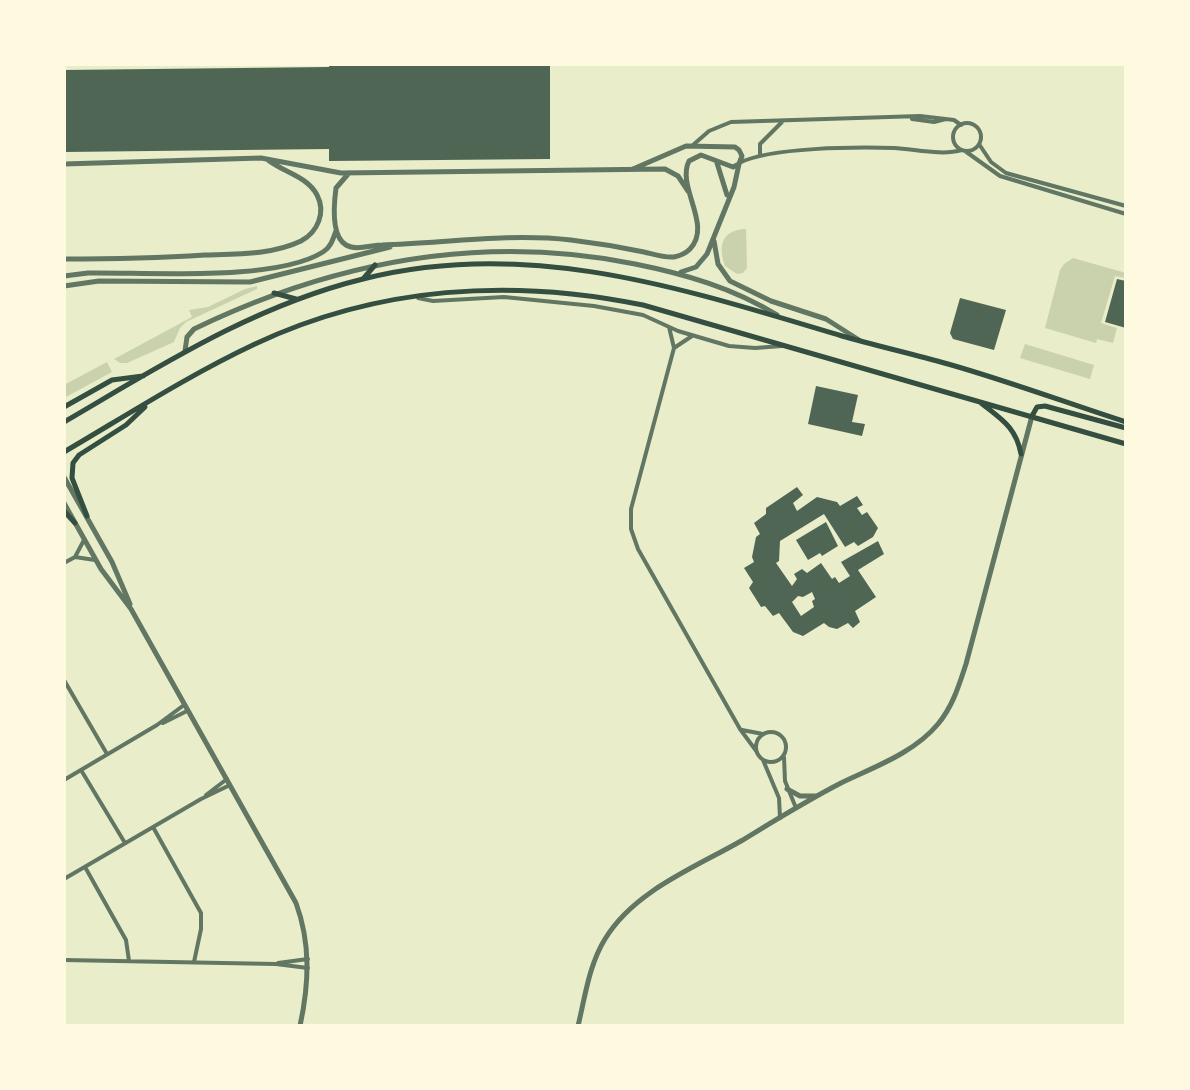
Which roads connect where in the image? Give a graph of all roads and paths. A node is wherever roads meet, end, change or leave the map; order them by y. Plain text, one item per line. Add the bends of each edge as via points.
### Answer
1 (784, 120) junction
2 (961, 125) junction
3 (834, 142) dead end
4 (864, 142) dead end
5 (979, 144) junction
6 (693, 145) junction
7 (834, 149) junction
8 (864, 149) junction
9 (964, 151) junction
10 (760, 154) junction
11 (267, 159) junction
12 (717, 162) junction
13 (64, 164) edge
14 (739, 164) junction
15 (633, 169) junction
16 (349, 173) junction
17 (690, 196) junction
18 (727, 198) junction
19 (1126, 206) edge
20 (1126, 214) edge
21 (336, 230) junction
22 (714, 241) junction
23 (399, 246) junction
24 (64, 259) edge
25 (375, 265) junction
26 (680, 273) junction
27 (64, 276) edge
28 (363, 279) junction
29 (64, 286) edge
30 (274, 293) junction
31 (412, 296) junction
32 (297, 299) junction
33 (781, 318) junction
34 (669, 327) junction
35 (693, 335) junction
36 (860, 341) junction
37 (783, 346) junction
38 (674, 348) junction
39 (185, 351) junction
40 (144, 376) junction
41 (977, 400) junction
42 (149, 403) junction
43 (64, 407) edge
44 (1032, 416) junction
45 (64, 422) edge
46 (1126, 422) edge
47 (1126, 428) edge
48 (1126, 444) edge
49 (64, 452) edge
50 (1021, 454) junction
51 (64, 477) edge
52 (64, 503) edge
53 (64, 511) edge
54 (87, 516) junction
55 (75, 523) junction
56 (84, 540) junction
57 (75, 557) junction
58 (95, 560) junction
59 (64, 563) edge
60 (975, 596) dead end
61 (983, 598) junction
62 (131, 609) junction
63 (65, 683) edge
64 (186, 708) junction
65 (740, 729) junction
66 (763, 734) junction
67 (757, 752) junction
68 (107, 755) junction
69 (784, 755) junction
70 (763, 760) junction
71 (81, 770) junction
72 (64, 780) edge
73 (228, 782) junction
74 (787, 789) junction
75 (817, 796) junction
76 (796, 808) junction
77 (780, 818) junction
78 (153, 827) junction
79 (125, 843) junction
80 (85, 867) junction
81 (64, 879) edge
82 (308, 959) junction
83 (64, 960) edge
84 (129, 961) junction
85 (194, 962) junction
86 (276, 964) junction
87 (308, 968) junction
88 (300, 1026) edge
89 (578, 1026) edge

1 - 2 street via 946,119
1 - 6 street via 731,122
1 - 10 street via 760,144
2 - 5 street via 978,129
2 - 9 street via 953,138
3 - 7 street
4 - 8 street
5 - 9 street
5 - 19 street via 1006,173
6 - 14 street via 735,147 742,154
6 - 15 street
7 - 8 street
7 - 10 street
8 - 9 street
9 - 20 street via 1000,176
10 - 14 street
11 - 13 street
11 - 16 street
11 - 24 street via 306,182 318,196 319,222 301,241 252,253
12 - 14 street
12 - 17 street via 701,155 689,161 685,172
12 - 18 street
14 - 18 street
15 - 16 street
15 - 17 street via 670,170
16 - 21 street via 336,188
17 - 23 street via 697,234 690,249 674,257 535,238
18 - 22 street
21 - 23 street via 352,247
21 - 27 street via 324,252 267,269
22 - 26 street via 699,264
22 - 36 street via 719,268 734,284 826,319
23 - 29 street via 259,281 99,281
25 - 26 street via 455,253 526,251 597,257
25 - 28 main road
25 - 30 street
26 - 33 street via 724,288
28 - 32 main road
28 - 33 main road via 448,265 534,264 653,282
30 - 32 main road
30 - 39 street via 194,329
31 - 34 street via 433,301 504,297 594,306 643,315
31 - 37 main road via 511,289 588,295 670,312
31 - 42 main road via 286,331
32 - 39 main road
33 - 36 main road
34 - 35 street
34 - 38 street
35 - 37 street via 737,347
35 - 38 street
36 - 46 main road
37 - 41 main road
38 - 65 street via 630,519 634,539
39 - 40 main road
40 - 43 main road via 112,380
40 - 45 main road
41 - 44 main road
41 - 50 main road via 1010,426
42 - 49 main road
42 - 54 main road via 73,463 71,475
44 - 47 main road via 1037,407 1045,406
44 - 48 main road
44 - 50 street
50 - 61 street
51 - 54 street
52 - 55 street
53 - 55 main road
54 - 62 street via 117,570
55 - 56 street
56 - 57 street
56 - 58 street
57 - 58 street
57 - 59 street
58 - 62 street
60 - 61 street
61 - 75 street via 957,692 939,723 904,751
62 - 64 street
63 - 68 street
64 - 68 street
64 - 73 street
65 - 66 street
65 - 67 street
66 - 67 street
66 - 69 street via 783,738
67 - 70 street
68 - 71 street
69 - 70 street via 772,762
69 - 74 street
70 - 77 street via 779,798
71 - 72 street
71 - 79 street
73 - 78 street
73 - 82 street via 296,903
74 - 75 street
74 - 76 street
75 - 76 street
76 - 77 street
77 - 89 street via 645,897 618,921 596,957
78 - 79 street
78 - 85 street via 201,913
79 - 80 street
80 - 81 street
80 - 84 street via 126,940
82 - 86 street
82 - 87 street
83 - 84 street
84 - 85 street
85 - 86 street
86 - 87 street
87 - 88 street

